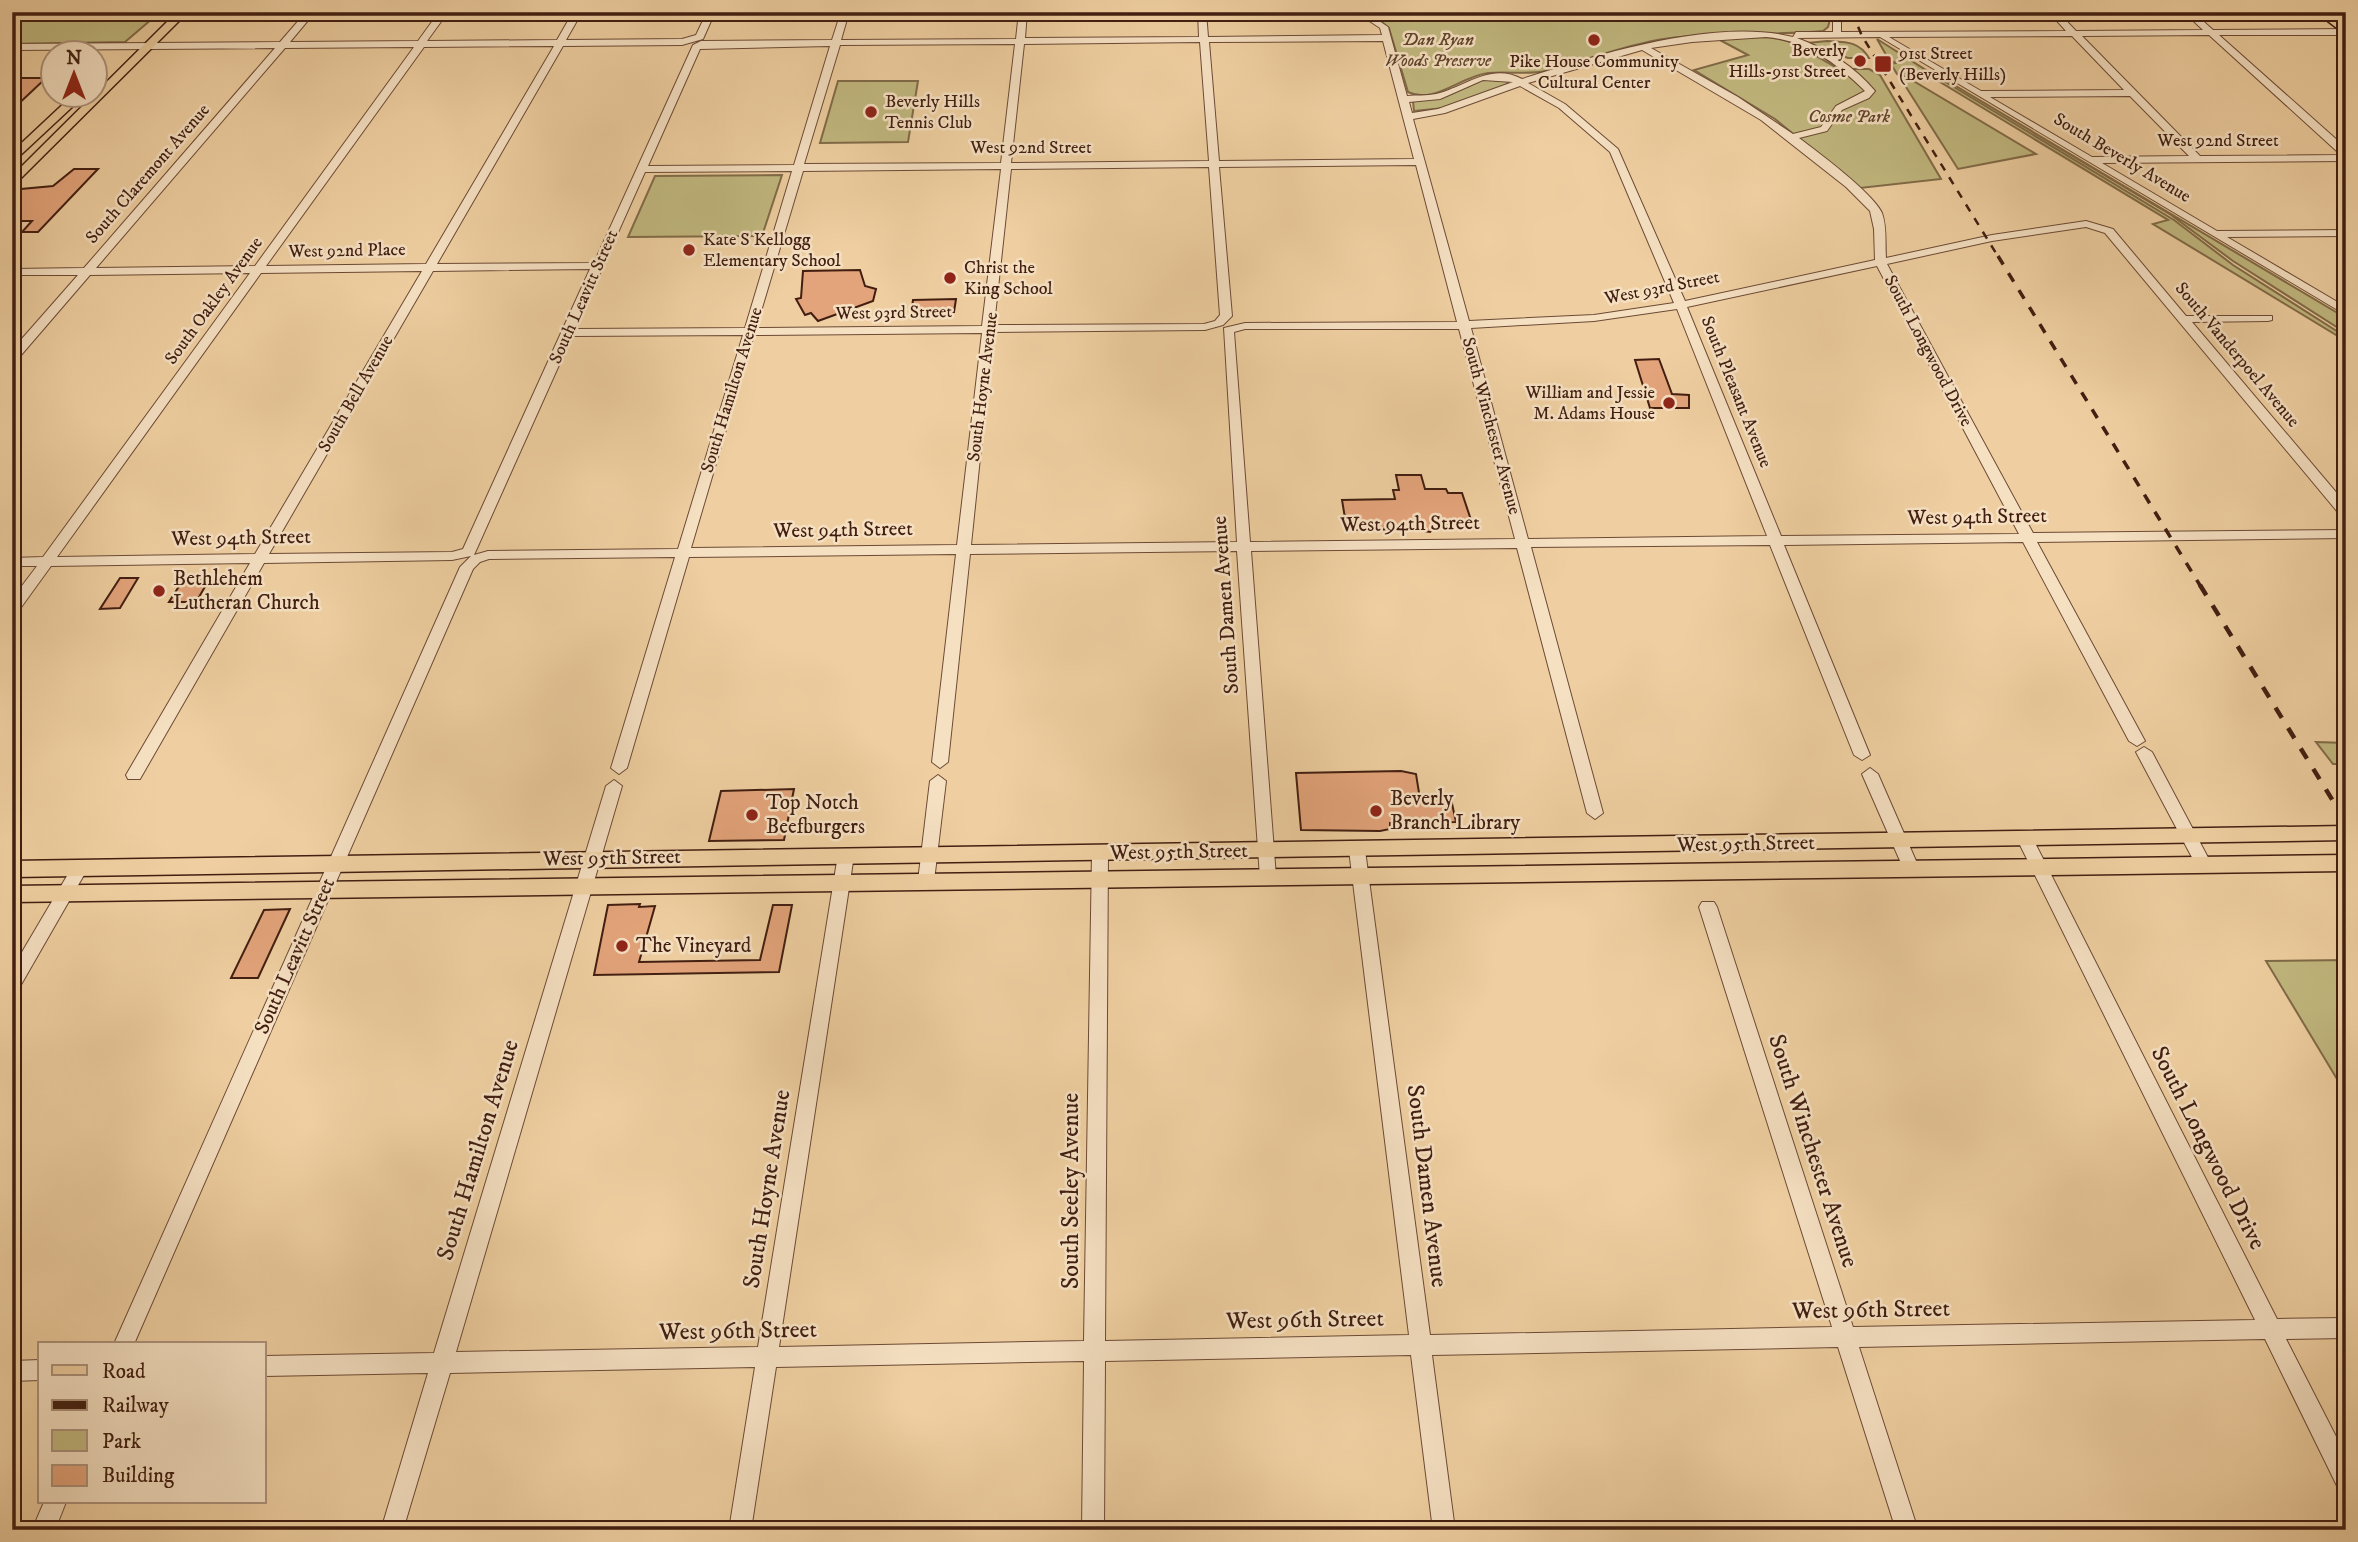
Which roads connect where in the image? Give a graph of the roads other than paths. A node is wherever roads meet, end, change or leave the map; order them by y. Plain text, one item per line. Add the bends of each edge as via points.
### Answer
1 (165, 12) edge
2 (183, 12) edge
3 (311, 12) edge
4 (444, 12) edge
5 (578, 12) edge
6 (711, 12) edge
7 (845, 12) edge
8 (1023, 12) edge
9 (1202, 12) edge
10 (1837, 12) edge
11 (2053, 12) edge
12 (2188, 12) edge
13 (2321, 12) edge
14 (1364, 13) edge
15 (2346, 32) edge
16 (2213, 34) junction
17 (1837, 35) junction
18 (2075, 35) junction
19 (1879, 36) junction
20 (1793, 37) junction
21 (1387, 38) junction
22 (1204, 39) junction
23 (1020, 40) junction
24 (837, 41) junction
25 (697, 42) junction
26 (560, 43) junction
27 (421, 44) junction
28 (282, 46) junction
29 (1640, 46) junction
30 (12, 47) edge
31 (130, 47) junction
32 (149, 47) junction
33 (113, 64) dead end
34 (1522, 82) junction
35 (2132, 93) junction
36 (1981, 94) junction
37 (1404, 99) junction
38 (67, 108) edge
39 (1408, 116) junction
40 (44, 130) junction
41 (1793, 137) junction
42 (2346, 156) edge
43 (12, 159) edge
44 (2197, 159) junction
45 (2091, 160) junction
46 (1420, 162) junction
47 (1214, 164) junction
48 (1006, 165) junction
49 (799, 167) junction
50 (642, 169) junction
51 (16, 179) edge
52 (2096, 225) joint
53 (2346, 233) edge
54 (2217, 234) junction
55 (1881, 263) junction
56 (598, 266) junction
57 (429, 268) junction
58 (258, 270) junction
59 (12, 272) edge
60 (87, 272) junction
61 (1681, 304) junction
62 (2346, 312) edge
63 (2185, 318) junction
64 (2268, 318) dead end
65 (1463, 325) junction
66 (1224, 327) junction
67 (990, 329) junction
68 (750, 332) junction
69 (568, 333) junction
70 (12, 358) edge
71 (2346, 513) edge
72 (2346, 534) edge
73 (2028, 538) junction
74 (1775, 540) junction
75 (1523, 543) junction
76 (1244, 547) junction
77 (964, 550) junction
78 (683, 553) junction
79 (260, 558) junction
80 (467, 559) junction
81 (47, 561) junction
82 (12, 562) edge
83 (12, 610) edge
84 (1862, 755) dead end
85 (940, 762) dead end
86 (619, 768) dead end
87 (1870, 774) dead end
88 (134, 775) dead end
89 (938, 781) dead end
90 (614, 786) dead end
91 (1595, 813) dead end
92 (2346, 833) edge
93 (2189, 836) junction
94 (2025, 839) junction
95 (1899, 841) junction
96 (1357, 850) junction
97 (1266, 851) junction
98 (1100, 853) junction
99 (846, 855) junction
100 (929, 855) junction
101 (593, 858) junction
102 (336, 863) junction
103 (2346, 863) edge
104 (2204, 865) junction
105 (80, 868) junction
106 (2040, 868) junction
107 (12, 869) edge
108 (1912, 870) junction
109 (1361, 876) junction
110 (1268, 877) junction
111 (1099, 879) junction
112 (926, 881) junction
113 (842, 882) junction
114 (585, 885) junction
115 (325, 889) junction
116 (65, 893) junction
117 (12, 894) edge
118 (1708, 907) dead end
119 (12, 985) edge
120 (2346, 1328) edge
121 (2270, 1330) junction
122 (1845, 1337) junction
123 (125, 1342) edge
124 (1421, 1345) junction
125 (1096, 1350) junction
126 (767, 1357) junction
127 (442, 1363) junction
128 (266, 1366) edge
129 (38, 1370) edge
130 (12, 1371) edge
131 (2346, 1480) edge
132 (54, 1504) edge
133 (43, 1530) edge
134 (392, 1530) edge
135 (740, 1530) edge
136 (1093, 1530) edge
137 (1444, 1530) edge
138 (1907, 1530) edge

1 - 31 main road
2 - 32 main road
3 - 28 street, South Claremont Avenue
4 - 27 street, South Oakley Avenue
5 - 26 street, South Bell Avenue
6 - 25 street, South Leavitt Street
7 - 24 street, South Hamilton Avenue
8 - 23 street, South Hoyne Avenue
9 - 22 street, South Damen Avenue
10 - 17 street
11 - 18 street
12 - 16 street
13 - 15 main road
14 - 21 street via 1384,27
15 - 16 street
16 - 18 street
16 - 42 street
17 - 19 street
17 - 20 street via 1811,42
18 - 19 street
18 - 35 street
19 - 36 street, South Beverly Avenue
20 - 29 street via 1749,35
20 - 41 street via 1832,58 1870,94 1839,108 1824,128
21 - 22 street
21 - 37 street, South Winchester Avenue
22 - 23 street
22 - 47 street, South Damen Avenue
23 - 24 street
23 - 48 street, South Hoyne Avenue
24 - 25 street
24 - 49 street, South Hamilton Avenue
25 - 26 street
25 - 50 street, South Leavitt Street
26 - 27 street
26 - 57 street, South Bell Avenue
27 - 28 street
27 - 58 street, South Oakley Avenue
28 - 32 street
28 - 60 street, South Claremont Avenue
29 - 34 street
29 - 41 street, South Longwood Drive via 1729,94
30 - 31 street
31 - 32 street
31 - 33 main road
32 - 51 main road
34 - 37 street via 1505,76 1482,77 1437,97
34 - 39 street via 1451,110
34 - 61 street, South Pleasant Avenue via 1562,106 1614,151
35 - 36 street
35 - 44 street
36 - 45 street, South Beverly Avenue
37 - 39 street, South Winchester Avenue
38 - 40 main road
39 - 46 street, South Winchester Avenue
40 - 43 main road
40 - 51 main road via 19,164
41 - 55 street, South Longwood Drive via 1875,210 1881,223
42 - 44 street, West 92nd Street
44 - 45 street, West 92nd Street
45 - 54 street, South Beverly Avenue
46 - 47 street, West 92nd Street
46 - 65 street, South Winchester Avenue
47 - 48 street, West 92nd Street
47 - 66 street, South Damen Avenue
48 - 49 street, West 92nd Street
48 - 67 street, South Hoyne Avenue
49 - 50 street, West 92nd Street
49 - 68 street, South Hamilton Avenue
50 - 56 street, South Leavitt Street
52 - 55 street, West 93rd Street via 1987,239
52 - 63 street, South Vanderpoel Avenue via 2109,231
53 - 54 street
54 - 62 street, South Beverly Avenue
55 - 61 street, West 93rd Street
55 - 73 street, South Longwood Drive
56 - 57 street, West 92nd Place
56 - 69 street, South Leavitt Street
57 - 58 street, West 92nd Place
57 - 79 street, South Bell Avenue
58 - 60 street, West 92nd Place
58 - 81 street, South Oakley Avenue
59 - 60 street, West 92nd Place
60 - 70 street, South Claremont Avenue
61 - 65 street, West 93rd Street via 1594,318
61 - 74 street, South Pleasant Avenue
63 - 64 street
63 - 71 street, South Vanderpoel Avenue
65 - 66 street, West 93rd Street
65 - 75 street, South Winchester Avenue
66 - 67 street, West 93rd Street
66 - 76 street, South Damen Avenue
67 - 68 street, West 93rd Street
67 - 77 street, South Hoyne Avenue
68 - 69 street, West 93rd Street
68 - 78 street, South Hamilton Avenue
69 - 80 street, South Leavitt Street
72 - 73 street, West 94th Street
73 - 74 street, West 94th Street
73 - 93 street, South Longwood Drive
74 - 75 street, West 94th Street
74 - 84 street, South Pleasant Avenue
75 - 76 street, West 94th Street
75 - 91 street, South Winchester Avenue
76 - 77 street, West 94th Street
76 - 97 street, South Damen Avenue
77 - 78 street, West 94th Street
77 - 85 street, South Hoyne Avenue
78 - 80 street, West 94th Street
78 - 86 street, South Hamilton Avenue
79 - 80 street, West 94th Street
79 - 81 street, West 94th Street
79 - 88 street, South Bell Avenue
80 - 102 street, South Leavitt Street
81 - 82 street, West 94th Street
81 - 83 street, South Oakley Avenue
87 - 95 street
89 - 100 street
90 - 101 street, South Hamilton Avenue
92 - 93 main road, West 95th Street
93 - 94 main road, West 95th Street
93 - 104 street, South Longwood Drive
94 - 95 main road, West 95th Street
94 - 106 street, South Longwood Drive
95 - 96 main road, West 95th Street
95 - 108 street
96 - 97 main road, West 95th Street
96 - 109 street, South Damen Avenue
97 - 98 main road, West 95th Street
97 - 110 street, South Damen Avenue
98 - 100 main road, West 95th Street
98 - 111 street, South Seeley Avenue
99 - 100 main road, West 95th Street
99 - 101 main road, West 95th Street
99 - 113 street, South Hoyne Avenue
100 - 112 street
101 - 102 main road, West 95th Street
101 - 114 street, South Hamilton Avenue
102 - 105 main road, West 95th Street
102 - 115 street, South Leavitt Street
103 - 104 main road, West 95th Street
104 - 106 main road, West 95th Street
105 - 107 main road, West 95th Street
105 - 116 street
106 - 108 main road, West 95th Street
106 - 121 street, South Longwood Drive
108 - 109 main road, West 95th Street
109 - 110 main road, West 95th Street
109 - 124 street, South Damen Avenue
110 - 111 main road, West 95th Street
111 - 112 main road, West 95th Street
111 - 125 street, South Seeley Avenue
112 - 113 main road, West 95th Street
113 - 114 main road, West 95th Street
113 - 126 street, South Hoyne Avenue
114 - 115 main road, West 95th Street
114 - 127 street, South Hamilton Avenue
115 - 116 main road, West 95th Street
115 - 123 street, South Leavitt Street
116 - 117 main road, West 95th Street
116 - 119 street
118 - 122 street, South Winchester Avenue
120 - 121 street, West 96th Street
121 - 122 street, West 96th Street
121 - 131 street, South Longwood Drive
122 - 124 street, West 96th Street
122 - 138 street, South Winchester Avenue
124 - 125 street, West 96th Street
124 - 137 street, South Damen Avenue
125 - 126 street, West 96th Street
125 - 136 street, South Seeley Avenue
126 - 127 street, West 96th Street
126 - 135 street, South Hoyne Avenue
127 - 128 street, West 96th Street
127 - 134 street, South Hamilton Avenue
129 - 130 street
132 - 133 street

